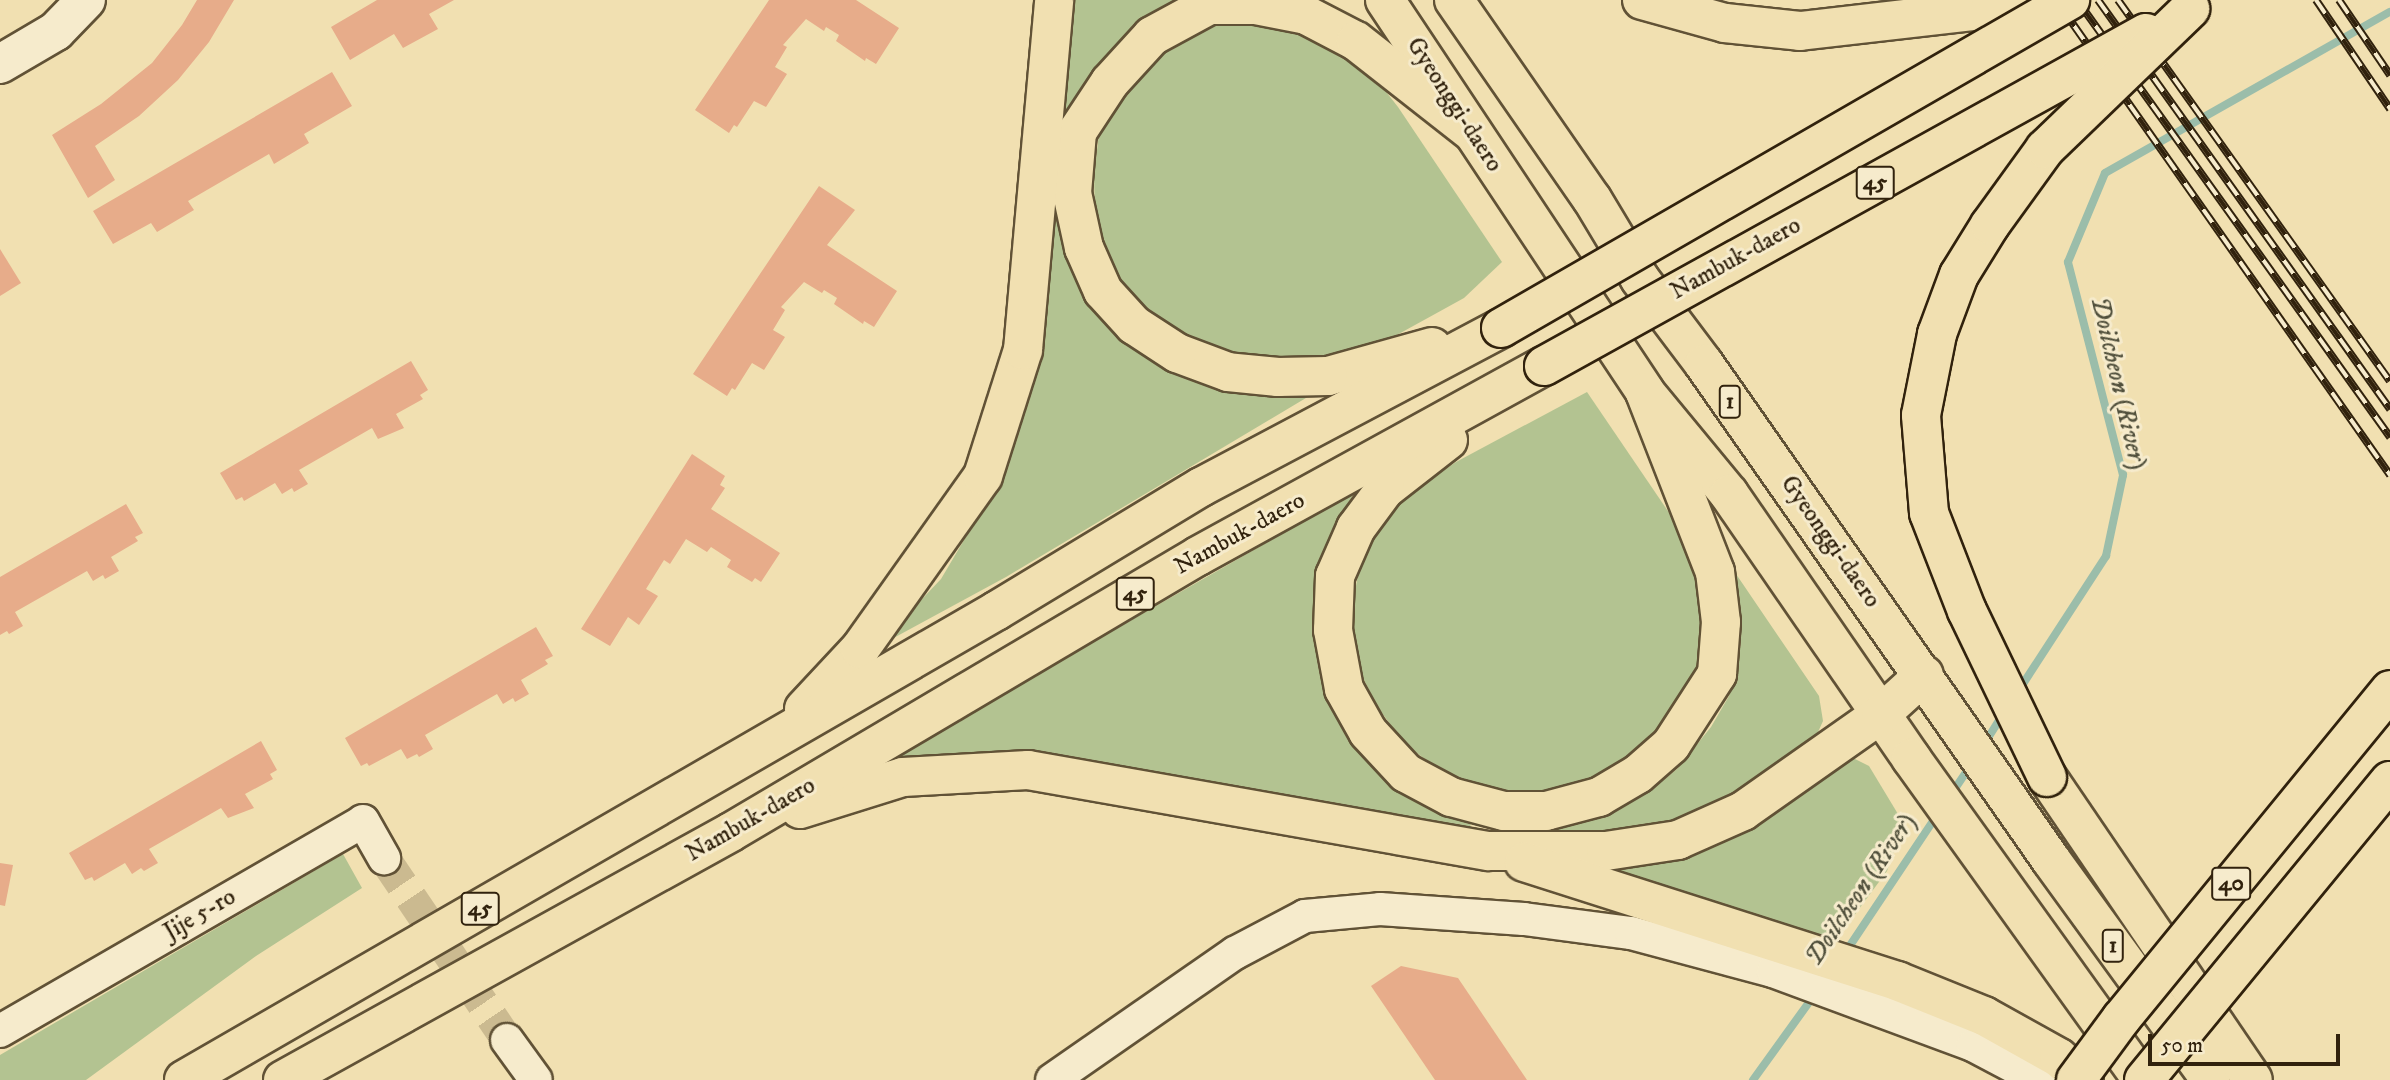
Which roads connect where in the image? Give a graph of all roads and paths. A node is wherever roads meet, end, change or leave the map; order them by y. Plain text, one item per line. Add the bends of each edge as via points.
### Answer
1 (86, 0) edge
2 (1040, 0) edge
3 (1054, 0) edge
4 (1385, 0) edge
5 (1454, 0) edge
6 (1642, 0) edge
7 (2015, 0) edge
8 (2070, 0) edge
9 (2197, 4) edge
10 (0, 64) edge
11 (1042, 131) junction
12 (1472, 132) junction
13 (1501, 328) junction
14 (1544, 366) junction
15 (1645, 391) junction
16 (1924, 675) junction
17 (2390, 690) edge
18 (1881, 714) junction
19 (776, 739) junction
20 (2390, 780) edge
21 (731, 832) junction
22 (1489, 851) junction
23 (384, 858) tunnel mouth
24 (1779, 958) junction
25 (1892, 997) junction
26 (0, 1031) edge
27 (507, 1040) tunnel mouth
28 (184, 1080) edge
29 (283, 1080) edge
30 (536, 1080) edge
31 (1052, 1080) edge
32 (2039, 1080) edge
33 (2076, 1080) edge
34 (2084, 1080) edge
35 (2143, 1080) edge
36 (2211, 1080) edge
37 (2253, 1080) edge

1 - 10 street via 56,31
2 - 11 main road
3 - 11 main road
4 - 12 main road, Gyeonggi-daero
5 - 16 main road, Gyeonggi-daero / 1 via 1592,200 1640,279
6 - 7 main road via 1725,23 1800,31 1977,11
8 - 13 main road, 45, bridge
9 - 14 main road, Nambuk-daero / 45, bridge
9 - 37 main road, bridge via 2045,149 1990,225 1959,275 1937,334 1921,415 1929,513 1967,611 2048,777
11 - 19 main road via 1023,350 983,476 860,649
12 - 13 main road via 1356,41 1306,15 1256,5 1209,5 1152,36 1111,82 1077,132 1072,193 1084,248 1103,291 1133,326 1177,353 1228,372 1328,376
12 - 15 main road, Gyeonggi-daero
13 - 19 main road, 45 via 1201,487
14 - 15 main road via 1385,489 1356,528 1335,576 1333,630 1343,688 1368,732 1406,772 1451,796 1504,811 1546,811 1599,797 1638,774 1671,745 1717,674 1721,622 1715,572
14 - 21 main road, Nambuk-daero / 45 via 1198,556
15 - 18 main road, Gyeonggi-daero via 1728,494
16 - 18 main road
16 - 36 main road, Gyeonggi-daero / 1
17 - 33 main road, 40, bridge
18 - 22 main road via 1743,811 1678,840 1606,851
18 - 35 main road, Gyeonggi-daero
19 - 28 main road, 45
20 - 35 main road, 40, bridge
21 - 22 main road via 903,777 1028,770
21 - 29 main road, Nambuk-daero / 45
22 - 24 main road
23 - 26 street, Jije 5-ro via 363,821
24 - 25 main road
24 - 31 street via 1524,919 1380,909 1305,916 1235,953
25 - 32 street
25 - 34 main road via 1984,1016 2059,1058
27 - 30 street

